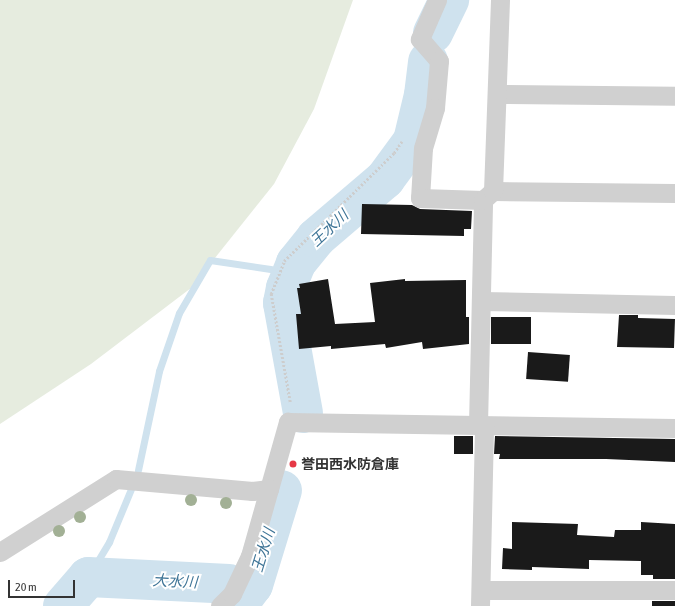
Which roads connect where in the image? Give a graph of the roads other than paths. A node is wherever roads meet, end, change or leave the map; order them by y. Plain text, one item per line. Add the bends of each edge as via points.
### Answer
1 (437, 0) edge
2 (500, 0) edge
3 (498, 94) junction
4 (675, 96) edge
5 (675, 193) edge
6 (488, 196) junction
7 (482, 301) junction
8 (675, 305) edge
9 (481, 425) junction
10 (675, 428) edge
11 (269, 489) junction
12 (0, 552) edge
13 (675, 590) edge
14 (481, 598) edge
15 (220, 606) edge

1 - 6 street via 420,39 439,61 435,108 423,148 420,198
2 - 3 street
3 - 4 street
3 - 6 street
5 - 6 street
6 - 7 street
7 - 8 street
7 - 9 street
9 - 10 street
9 - 11 street via 288,422
9 - 14 street
11 - 12 street via 252,491 116,479
11 - 15 street via 250,556 232,594
13 - 14 street

